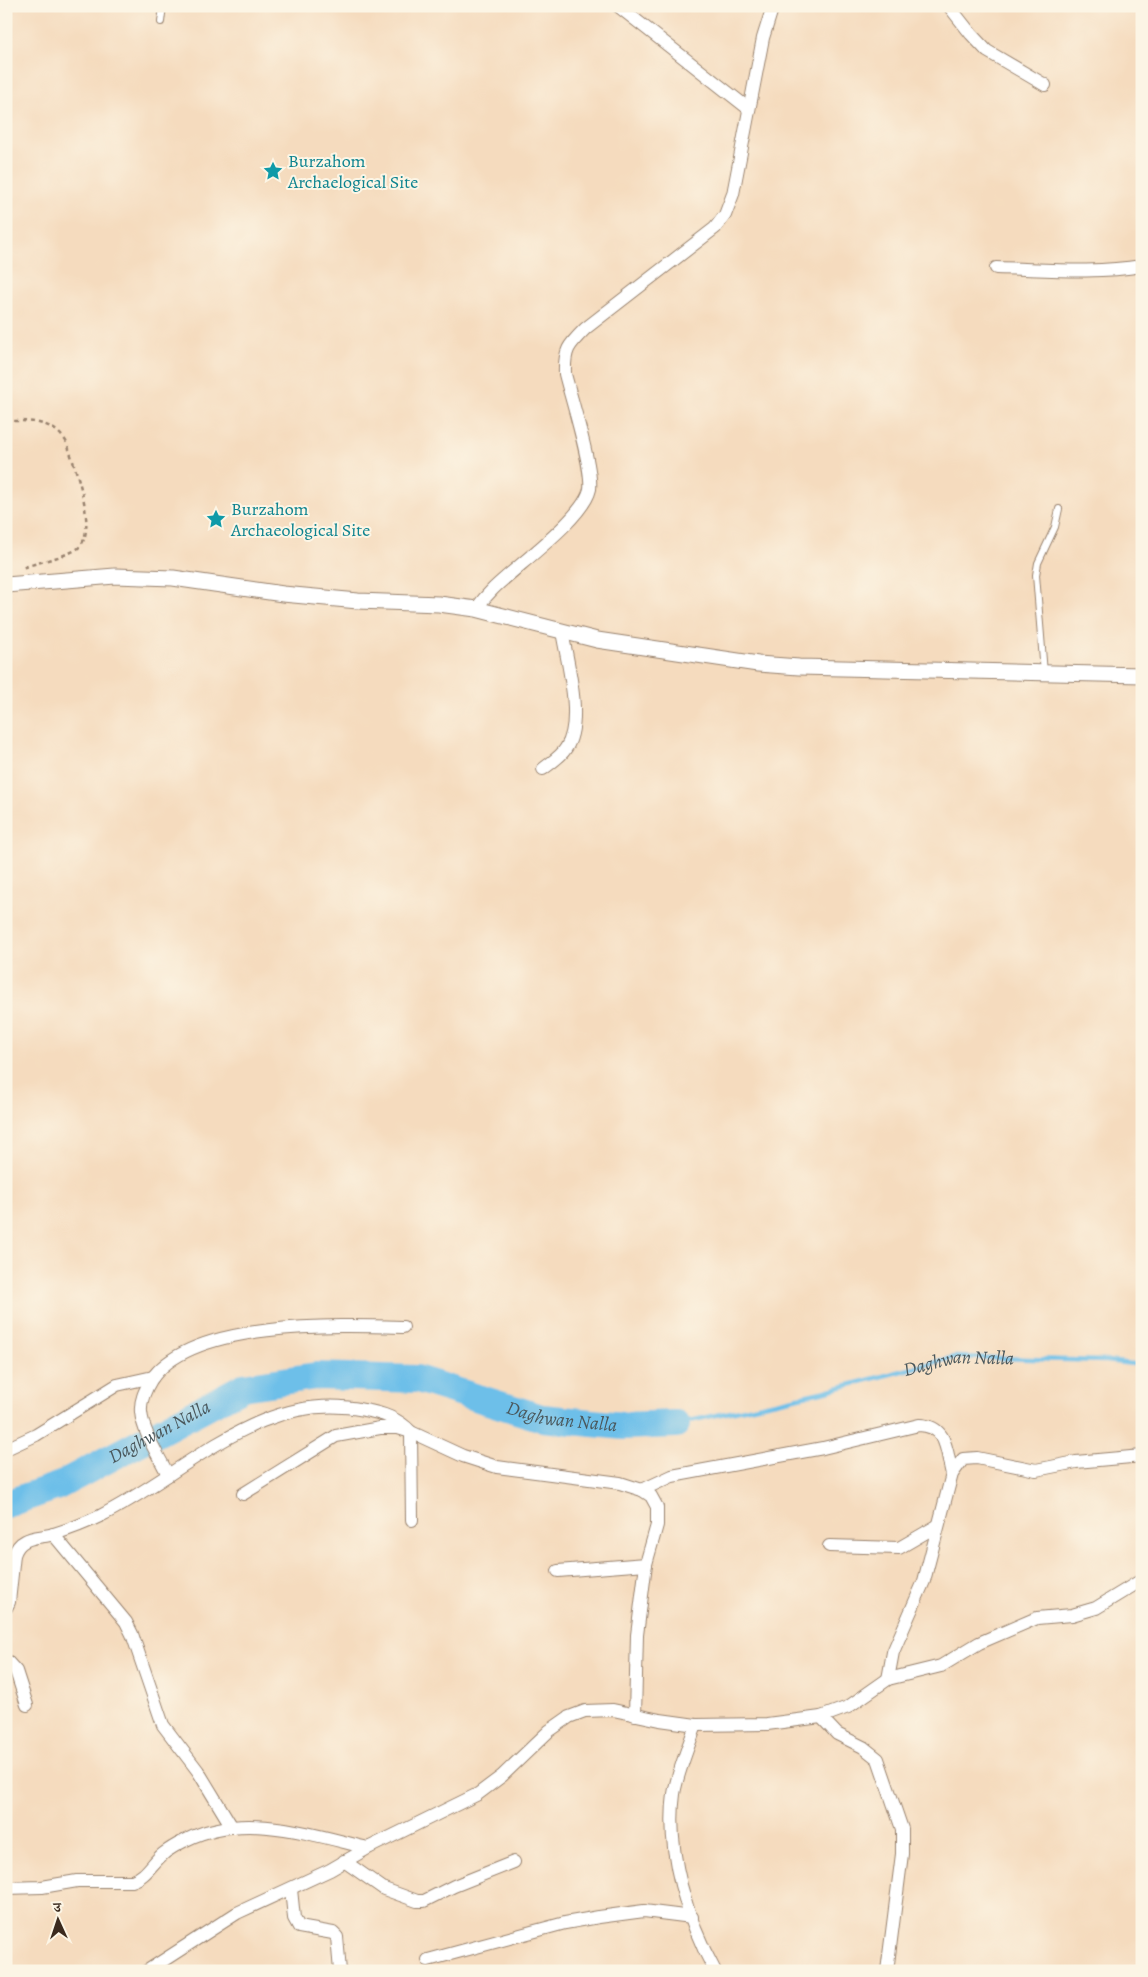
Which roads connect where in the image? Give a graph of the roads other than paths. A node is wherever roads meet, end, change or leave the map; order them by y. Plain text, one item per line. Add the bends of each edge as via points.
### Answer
1 (163, 6) edge
2 (618, 6) edge
3 (774, 6) edge
4 (949, 6) edge
5 (161, 22) dead end
6 (1045, 85) dead end
7 (749, 109) junction
8 (1142, 266) edge
9 (996, 268) dead end
10 (1059, 509) dead end
11 (6, 585) edge
12 (476, 609) junction
13 (562, 631) junction
14 (1044, 674) junction
15 (1142, 675) edge
16 (543, 769) dead end
17 (403, 1328) dead end
18 (153, 1377) junction
19 (411, 1432) junction
20 (6, 1449) edge
21 (1142, 1456) edge
22 (952, 1474) junction
23 (168, 1475) junction
24 (642, 1490) junction
25 (243, 1494) dead end
26 (412, 1520) dead end
27 (937, 1526) junction
28 (53, 1534) junction
29 (829, 1546) dead end
30 (646, 1564) junction
31 (558, 1572) dead end
32 (1142, 1580) edge
33 (6, 1608) edge
34 (6, 1660) edge
35 (888, 1679) junction
36 (27, 1705) dead end
37 (635, 1715) junction
38 (821, 1717) junction
39 (696, 1725) junction
40 (232, 1827) junction
41 (368, 1848) junction
42 (344, 1862) junction
43 (514, 1862) dead end
44 (6, 1888) edge
45 (291, 1889) junction
46 (692, 1917) junction
47 (428, 1960) dead end
48 (147, 1971) edge
49 (340, 1971) edge
50 (715, 1971) edge
51 (887, 1971) edge

1 - 5 lane
2 - 7 street
3 - 7 street via 763,38
4 - 6 street via 987,51
7 - 12 street via 733,194 715,228 586,328 569,345 565,374 588,467 590,487 587,498 568,521 493,589
8 - 9 street via 1082,270
10 - 14 lane via 1036,575
11 - 12 street via 106,577 173,578 283,594
12 - 13 street
13 - 14 street via 597,640 774,665
13 - 16 street via 574,708 572,731 567,748
14 - 15 street
17 - 18 street via 342,1325 244,1334 206,1344 181,1355 161,1367
18 - 20 street via 118,1385 36,1435
18 - 23 street via 142,1402 144,1422
19 - 23 street via 404,1424 381,1413 342,1405 311,1406 277,1413 257,1422
19 - 24 street via 463,1456 497,1467
19 - 25 street via 380,1428 336,1436
19 - 26 street
21 - 22 street via 1076,1462 1036,1470 970,1457 963,1459
22 - 24 street via 942,1433 935,1427 919,1424 823,1448 672,1476
22 - 27 street
23 - 28 street via 101,1515
24 - 30 street via 651,1496 657,1508 657,1525
27 - 29 street via 899,1548
27 - 35 street via 924,1580 893,1652
28 - 33 street via 26,1540 17,1548
28 - 40 street via 126,1622 163,1725 198,1771
30 - 31 street
30 - 37 street via 636,1635
32 - 35 street via 1096,1608 1072,1615 1037,1618 979,1643 940,1666
34 - 36 street via 16,1671
35 - 38 street via 848,1707
37 - 39 street
37 - 41 street via 601,1710 569,1717 478,1794
38 - 39 street via 766,1724
38 - 51 street via 837,1734 878,1759 902,1829 902,1854
39 - 46 street via 674,1792 672,1811 675,1854
40 - 41 street via 297,1830
40 - 44 street via 185,1840 164,1853 132,1881 77,1881 42,1887
41 - 42 street
42 - 43 street via 384,1889 418,1901
42 - 45 street
45 - 48 street via 237,1913
45 - 49 street via 294,1918 299,1927 333,1933 337,1937
46 - 47 street via 644,1911 599,1917
46 - 50 street

